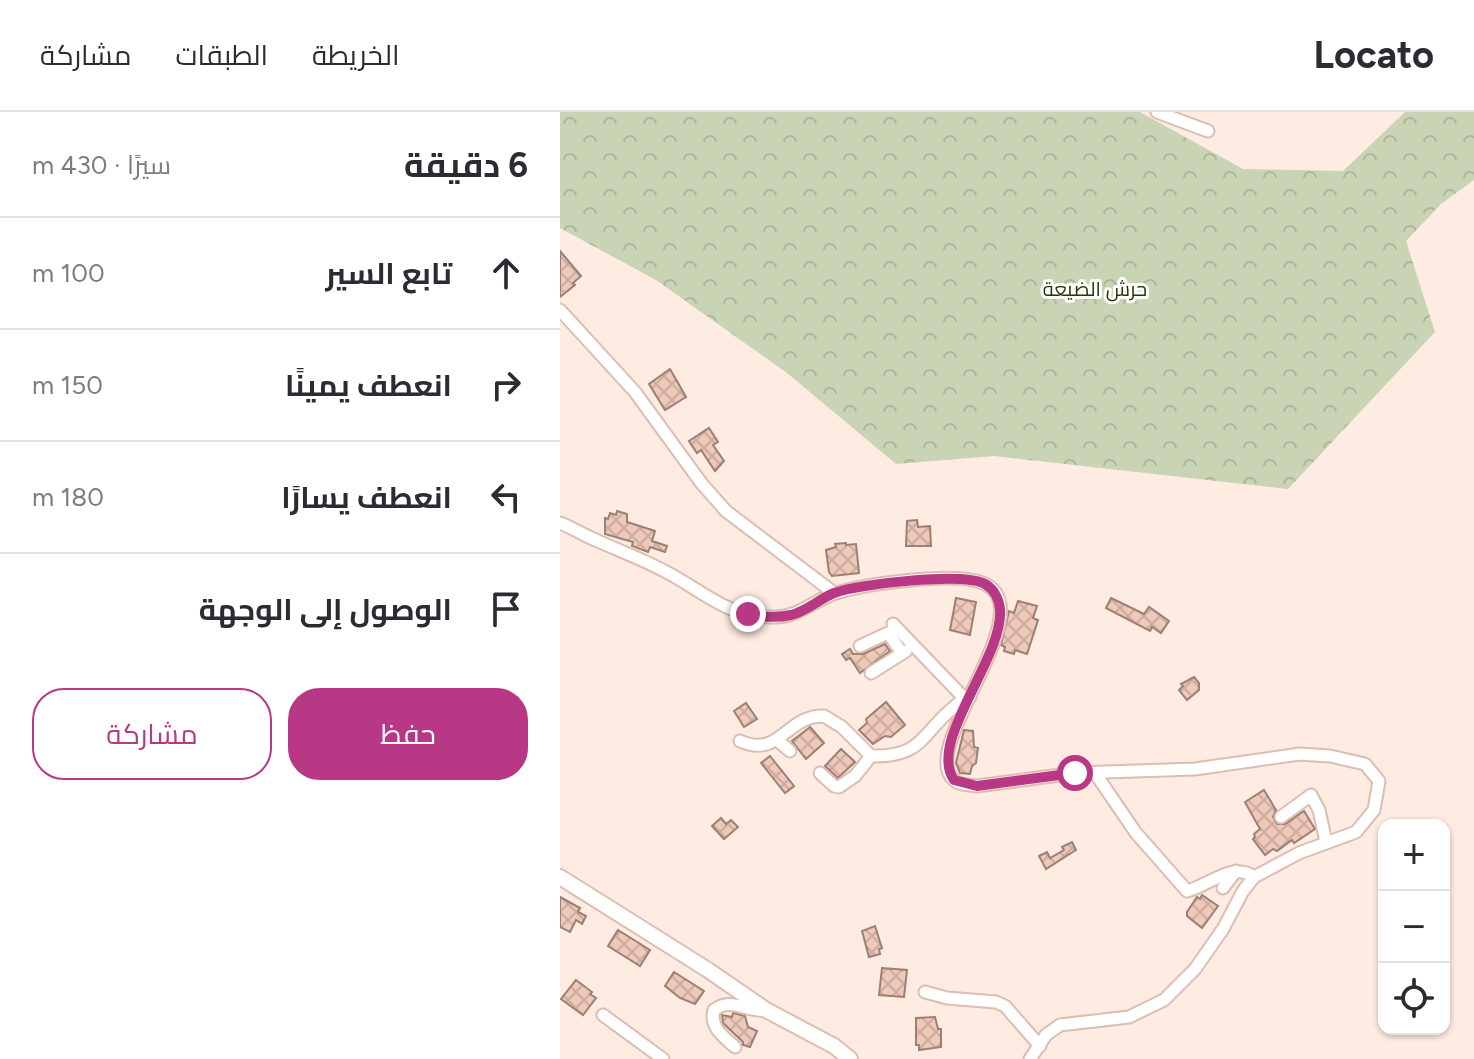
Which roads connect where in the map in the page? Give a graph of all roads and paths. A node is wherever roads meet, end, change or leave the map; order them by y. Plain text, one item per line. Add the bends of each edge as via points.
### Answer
1 (1157, 112) edge
2 (1208, 131) dead end
3 (560, 310) edge
4 (560, 523) edge
5 (834, 593) junction
6 (893, 624) dead end
7 (860, 646) dead end
8 (908, 649) junction
9 (871, 673) dead end
10 (967, 698) junction
11 (777, 740) junction
12 (740, 741) dead end
13 (790, 751) dead end
14 (871, 756) junction
15 (820, 773) dead end
16 (1095, 773) junction
17 (1281, 817) dead end
18 (1326, 842) junction
19 (1237, 871) junction
20 (560, 877) edge
21 (1254, 877) junction
22 (1223, 888) dead end
23 (925, 992) dead end
24 (766, 1010) junction
25 (603, 1015) dead end
26 (1040, 1046) junction
27 (735, 1047) dead end
28 (663, 1059) edge
29 (850, 1059) edge
30 (1030, 1059) edge

1 - 2 street
3 - 5 street via 635,392 726,511
4 - 5 street via 671,574 734,611 793,615
5 - 10 street via 924,579 983,583 997,597 1000,618
6 - 8 street
7 - 8 street via 888,633
8 - 9 street
8 - 10 street
10 - 14 street via 912,749
10 - 16 street via 949,745 948,772 954,780 977,786
11 - 12 street via 754,747
11 - 13 street
11 - 14 street via 800,721 824,716
14 - 15 street via 839,787
16 - 18 street via 1195,769 1300,754 1365,764 1379,781 1374,810 1356,832
16 - 19 street via 1136,833 1187,891
17 - 18 street via 1311,795
18 - 21 street
19 - 21 street
19 - 22 street
20 - 24 street
21 - 26 street via 1195,969 1164,1000 1129,1017 1060,1025
23 - 26 street via 1005,1006
24 - 27 street via 755,1012 735,1004 714,1010 718,1032
24 - 29 street
25 - 28 street
26 - 30 street

